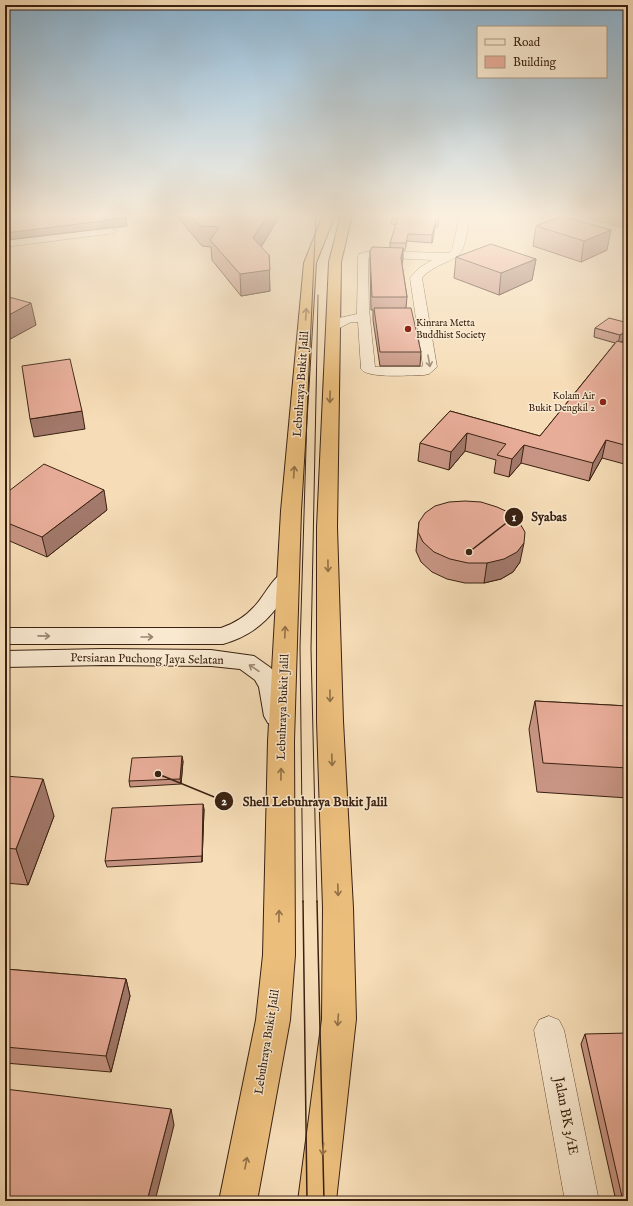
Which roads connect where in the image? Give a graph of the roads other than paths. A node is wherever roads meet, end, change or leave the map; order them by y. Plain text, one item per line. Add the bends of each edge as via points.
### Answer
1 (309, 271) edge
2 (335, 271) edge
3 (363, 271) edge
4 (421, 271) edge
5 (333, 302) junction
6 (363, 314) junction
7 (378, 315) edge
8 (407, 315) edge
9 (421, 315) junction
10 (332, 328) junction
11 (287, 578) junction
12 (5, 636) edge
13 (106, 647) junction
14 (5, 659) edge
15 (281, 741) junction
16 (549, 1030) dead end
17 (238, 1201) edge
18 (317, 1201) edge
19 (582, 1201) edge

11 -> 1 highway, Lebuhraya Bukit Jalil
2 - 5 highway
3 - 6 street
4 - 9 street via 416,278
5 - 6 street via 344,309
5 - 10 highway
6 - 7 street
9 -> 6 street via 430,368 424,371 374,371 368,369
6 - 10 street via 358,318 344,319
8 - 9 street
10 -> 18 highway via 327,527 339,1019
13 -> 11 main road, Persiaran Puchong Jaya Selatan via 223,636 240,630 258,618
15 -> 11 highway, Lebuhraya Bukit Jalil
12 -> 13 main road, Persiaran Puchong Jaya Selatan
13 - 14 main road, Persiaran Puchong Jaya Selatan
15 -> 13 main road, Persiaran Puchong Jaya Selatan via 271,687 263,674 246,662
17 -> 15 highway, Lebuhraya Bukit Jalil via 273,1020 279,955
16 - 19 street, Jalan BK 3/1E

